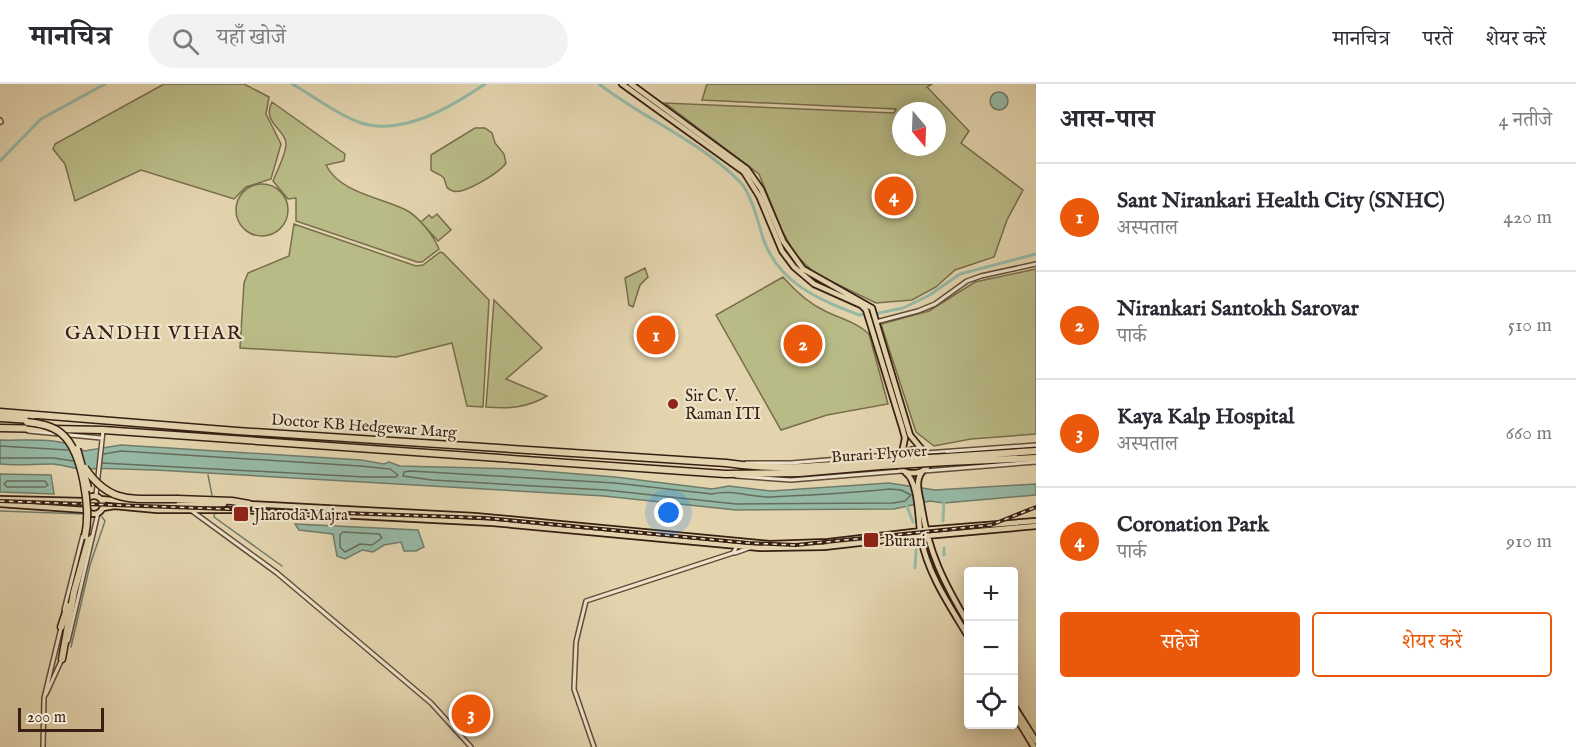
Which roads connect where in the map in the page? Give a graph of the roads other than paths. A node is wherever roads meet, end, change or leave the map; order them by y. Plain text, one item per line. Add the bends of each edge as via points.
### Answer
1 (622, 84) edge
2 (630, 84) edge
3 (655, 106) junction
4 (671, 117) junction
5 (1036, 264) edge
6 (874, 322) junction
7 (884, 356) junction
8 (0, 411) edge
9 (36, 415) junction
10 (1, 424) edge
11 (23, 429) junction
12 (92, 429) junction
13 (103, 430) junction
14 (87, 436) junction
15 (100, 440) junction
16 (1036, 446) edge
17 (1036, 451) edge
18 (924, 452) junction
19 (942, 452) junction
20 (901, 454) junction
21 (1036, 458) edge
22 (1036, 462) edge
23 (726, 464) junction
24 (83, 465) junction
25 (943, 469) junction
26 (754, 470) junction
27 (923, 471) junction
28 (904, 472) junction
29 (724, 474) junction
30 (915, 480) junction
31 (99, 497) junction
32 (0, 499) edge
33 (85, 501) junction
34 (0, 504) edge
35 (214, 504) junction
36 (249, 504) junction
37 (103, 508) junction
38 (188, 509) junction
39 (211, 509) junction
40 (87, 511) junction
41 (98, 513) junction
42 (203, 518) junction
43 (1036, 521) edge
44 (1036, 526) edge
45 (923, 533) junction
46 (738, 544) junction
47 (752, 547) junction
48 (733, 553) junction
49 (69, 611) junction
50 (967, 621) edge
51 (61, 627) junction
52 (964, 629) edge
53 (62, 659) junction
54 (44, 698) junction
55 (1018, 712) edge
56 (1018, 721) edge
57 (1036, 741) edge
58 (43, 747) edge
59 (471, 747) edge
60 (594, 747) edge
61 (1034, 747) edge

1 - 3 main road
2 - 3 main road
3 - 4 main road
4 - 6 main road via 749,178 782,250 794,267 814,284 861,305
4 - 6 main road via 747,169 761,189 783,241 803,269 865,302 873,311
5 - 6 street via 967,281 935,304 905,316
6 - 7 main road
7 - 18 main road via 910,435
7 - 20 main road via 905,438
8 - 9 highway, Doctor KB Hedgewar Marg
9 - 10 highway via 36,426
9 - 23 highway, Doctor KB Hedgewar Marg
10 - 11 highway, Doctor KB Hedgewar Marg
10 - 24 highway, bridge via 34,420 56,426 73,442
10 - 49 highway, bridge via 50,426 64,436 76,456 89,519
11 - 12 highway, Doctor KB Hedgewar Marg
11 - 14 street via 35,434
12 - 13 highway, Doctor KB Hedgewar Marg
12 - 14 highway
13 - 15 street
13 - 29 highway, Doctor KB Hedgewar Marg
14 - 15 street
15 - 31 street
16 - 19 street
17 - 26 highway, Burari Flyover, bridge
18 - 19 street
18 - 20 main road via 912,450
18 - 27 main road via 930,462
19 - 25 street
20 - 23 street
20 - 28 main road via 897,462
21 - 26 highway, Burari Flyover, bridge via 800,473
22 - 25 street
23 - 26 highway, Burari Flyover
24 - 36 highway, bridge via 102,489 121,497
24 - 49 highway, bridge via 92,520
25 - 27 street
26 - 29 highway, Burari Flyover
27 - 28 main road
27 - 30 main road
28 - 29 street via 791,480
28 - 30 main road
30 - 45 main road
31 - 33 main road via 90,496
31 - 35 main road via 163,505
31 - 37 main road
32 - 33 main road
33 - 40 main road
34 - 40 main road
35 - 36 main road
35 - 39 street
36 - 46 main road via 475,516
37 - 38 main road
37 - 41 main road
38 - 39 main road
38 - 42 street
39 - 42 street via 204,511
39 - 46 main road via 549,527
40 - 41 main road
40 - 51 street
41 - 53 street
42 - 59 street via 277,573 430,703
43 - 45 main road
44 - 45 main road
45 - 46 main road via 805,544
45 - 47 main road via 825,547
45 - 50 main road via 944,584
45 - 52 main road via 932,573
46 - 47 main road
46 - 48 street
47 - 48 street
48 - 60 street via 587,601 576,642 574,689
49 - 51 highway
49 - 53 highway
51 - 54 street
53 - 54 street
54 - 58 street
55 - 57 main road
56 - 61 main road

